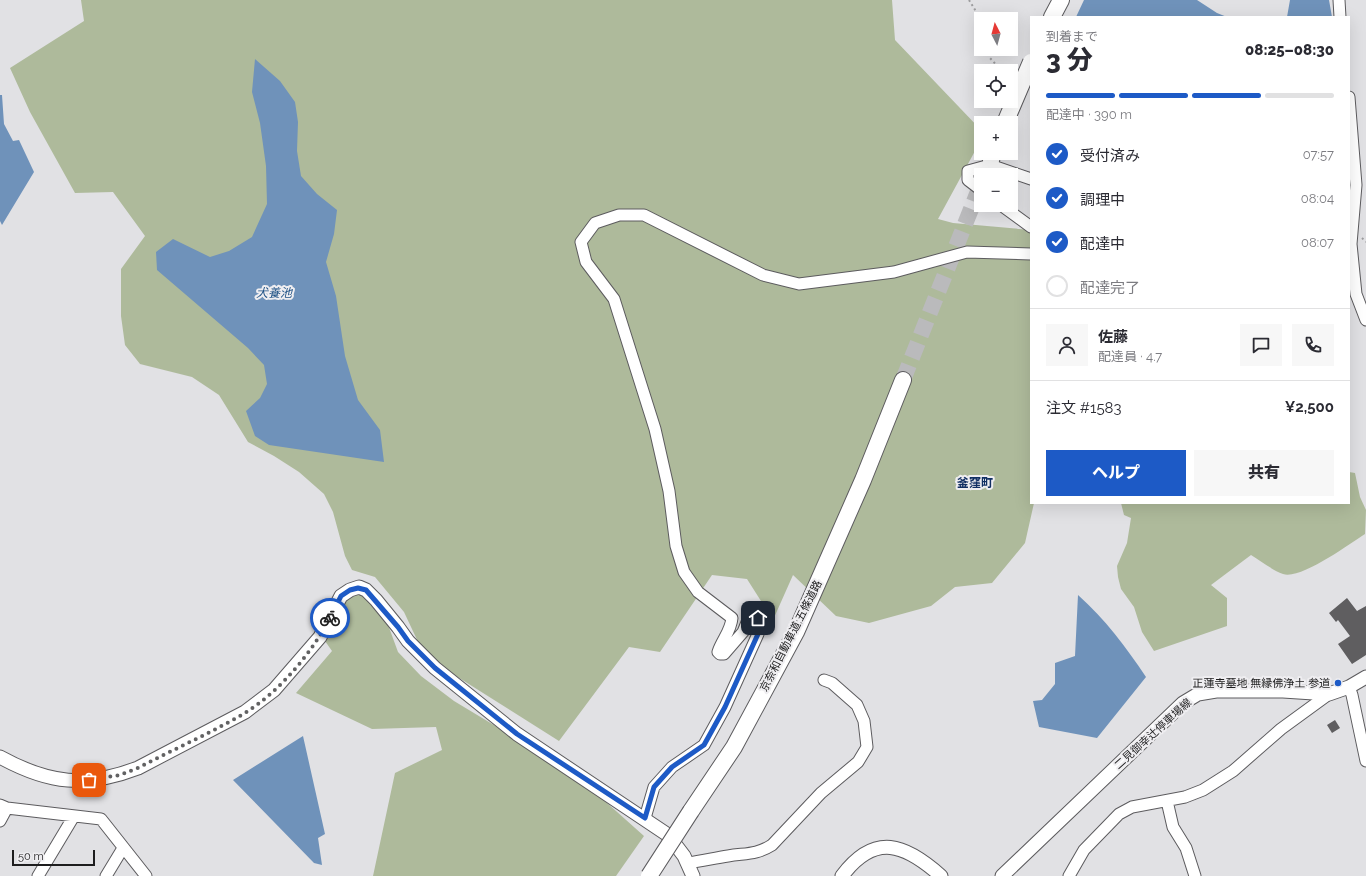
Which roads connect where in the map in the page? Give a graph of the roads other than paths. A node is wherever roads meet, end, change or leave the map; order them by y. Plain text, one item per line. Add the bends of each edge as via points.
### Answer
1 (1061, 0) edge
2 (1339, 0) edge
3 (1053, 16) edge
4 (1340, 16) edge
5 (1030, 64) edge
6 (1350, 110) edge
7 (1008, 116) edge
8 (977, 168) edge
9 (999, 168) edge
10 (974, 169) edge
11 (1018, 175) edge
12 (1030, 179) edge
13 (974, 185) edge
14 (1011, 212) edge
15 (1030, 226) edge
16 (1030, 254) edge
17 (1366, 320) edge
18 (903, 380) tunnel mouth
19 (1366, 677) edge
20 (824, 680) dead end
21 (1349, 687) junction
22 (1329, 694) junction
23 (0, 757) edge
24 (1366, 760) edge
25 (1167, 801) junction
26 (3, 807) edge
27 (74, 816) junction
28 (645, 818) junction
29 (0, 821) edge
30 (681, 828) junction
31 (123, 848) junction
32 (688, 864) junction
33 (38, 876) edge
34 (106, 876) edge
35 (146, 876) edge
36 (649, 876) edge
37 (657, 876) edge
38 (694, 876) edge
39 (842, 876) edge
40 (941, 876) edge
41 (1002, 876) edge
42 (1069, 876) edge
43 (1195, 876) edge

1 - 3 highway
2 - 4 street
5 - 7 highway, bridge
6 - 17 street via 1356,185 1351,244 1356,294
8 - 9 street via 990,165
10 - 13 street via 968,170 968,180
11 - 12 street
14 - 15 street
16 - 28 street via 967,252 894,272 799,284 763,275 644,215 619,215 595,223 580,242 586,262 614,299 655,429 669,491 676,546 684,572 698,592 732,618 731,627 718,652 724,654 743,632 750,615 758,618 760,628 725,707 704,745 672,767 654,787
18 - 30 highway, 京奈和自動車道;五條道路, bridge via 796,632 734,747
19 - 21 main road, 二見御幸辻停車場線
20 - 32 street via 832,683 860,710 867,747 858,762 821,793 772,844 763,850
21 - 22 main road, 二見御幸辻停車場線
21 - 24 street
22 - 25 street via 1281,729 1233,771 1203,790
22 - 41 main road, 二見御幸辻停車場線 via 1238,691 1198,694 1183,703
23 - 28 main road via 22,769 62,780 100,780 138,768 245,712 274,690 320,637 341,596 358,588 366,590 376,600 408,641 435,668 517,734
25 - 42 street via 1132,807 1119,814 1084,850
25 - 43 street via 1174,828 1186,848
26 - 27 street
26 - 29 street
27 - 31 street via 101,819
27 - 33 street
28 - 32 main road via 668,835
30 - 36 highway, 京奈和自動車道;五條道路, bridge
30 - 37 highway, bridge
31 - 34 street
31 - 35 street
32 - 38 main road
39 - 40 main road via 862,854 886,848 912,854

